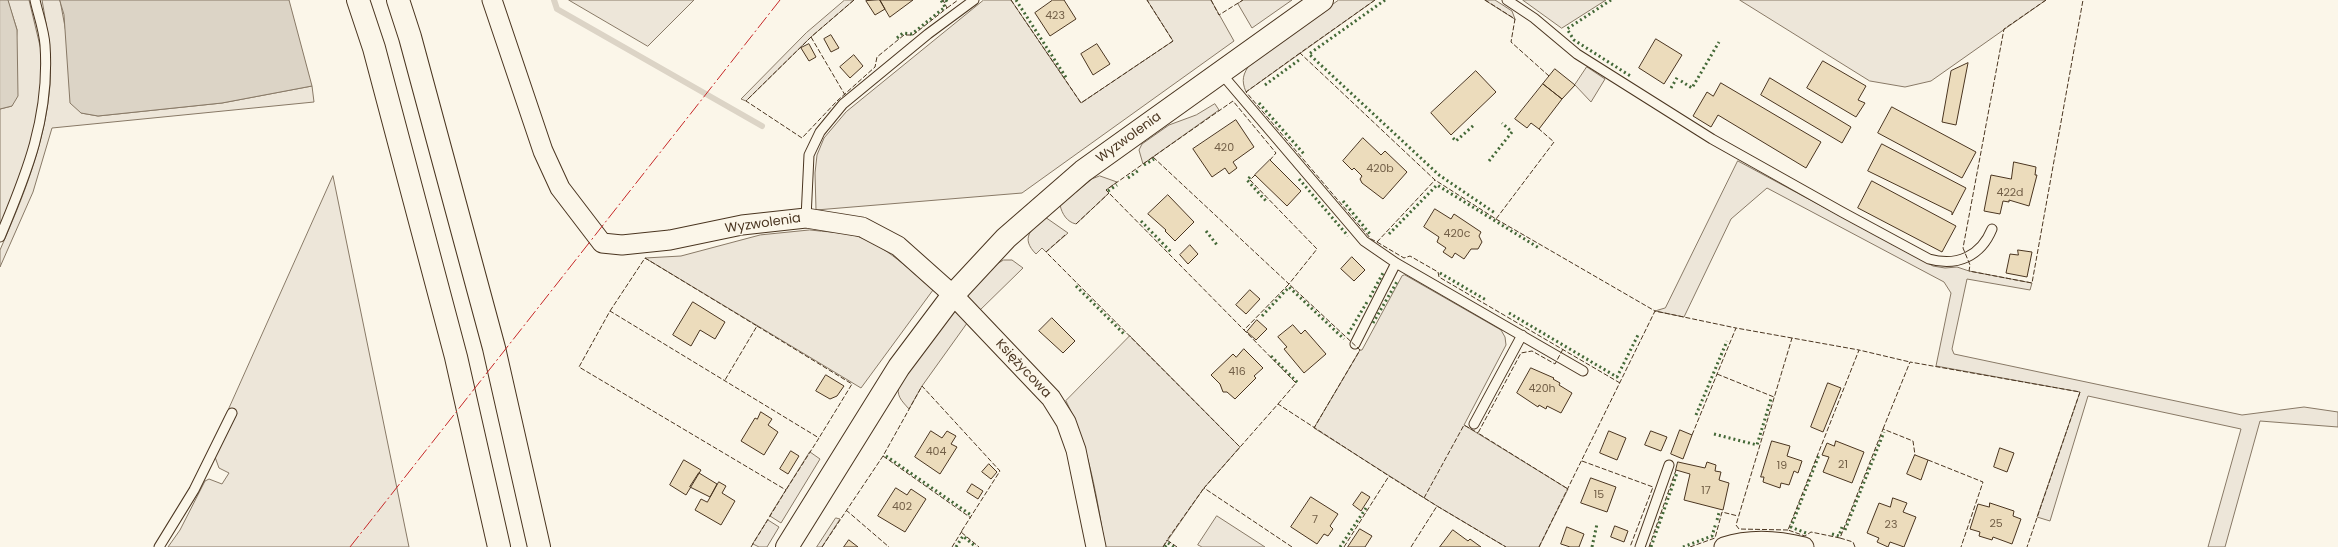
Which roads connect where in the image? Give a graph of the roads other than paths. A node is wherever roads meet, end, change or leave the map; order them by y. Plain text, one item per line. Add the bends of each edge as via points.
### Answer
1 (35, 0) edge
2 (358, 0) edge
3 (398, 0) edge
4 (492, 0) edge
5 (974, 0) edge
6 (1322, 0) edge
7 (1507, 0) edge
8 (1220, 72) junction
9 (806, 218) junction
10 (1992, 229) dead end
11 (0, 237) edge
12 (1396, 263) junction
13 (953, 296) junction
14 (1522, 335) junction
15 (1355, 344) dead end
16 (1583, 371) dead end
17 (232, 413) dead end
18 (1474, 424) dead end
19 (1669, 465) dead end
20 (159, 547) edge
21 (499, 547) edge
22 (538, 547) edge
23 (787, 547) edge
24 (1096, 547) edge
25 (1640, 547) edge
26 (1724, 547) edge
27 (1804, 547) edge

1 - 11 lane via 45,44 42,120 23,183
2 - 21 main road via 374,48 456,357
3 - 22 main road via 494,348
4 - 9 street, Wyzwolenia via 543,151 560,188 602,243 622,245 670,240 742,225
5 - 9 lane via 843,104 820,132 809,155
6 - 8 main road, Wyzwolenia
7 - 10 lane via 1534,18 1577,54 1712,139 1929,259 1943,263 1967,257 1987,241
8 - 12 lane via 1353,230 1375,250
8 - 13 main road, Wyzwolenia via 1067,184 1006,238
9 - 13 street, Wyzwolenia via 862,227 898,246
12 - 14 lane
12 - 15 lane
13 - 23 main road, Wyzwolenia via 899,367
13 - 24 street, Księżycowa via 1051,398 1066,422 1076,450
14 - 16 lane
14 - 18 lane
17 - 20 lane via 190,496
19 - 25 lane
26 - 27 street via 1760,541

